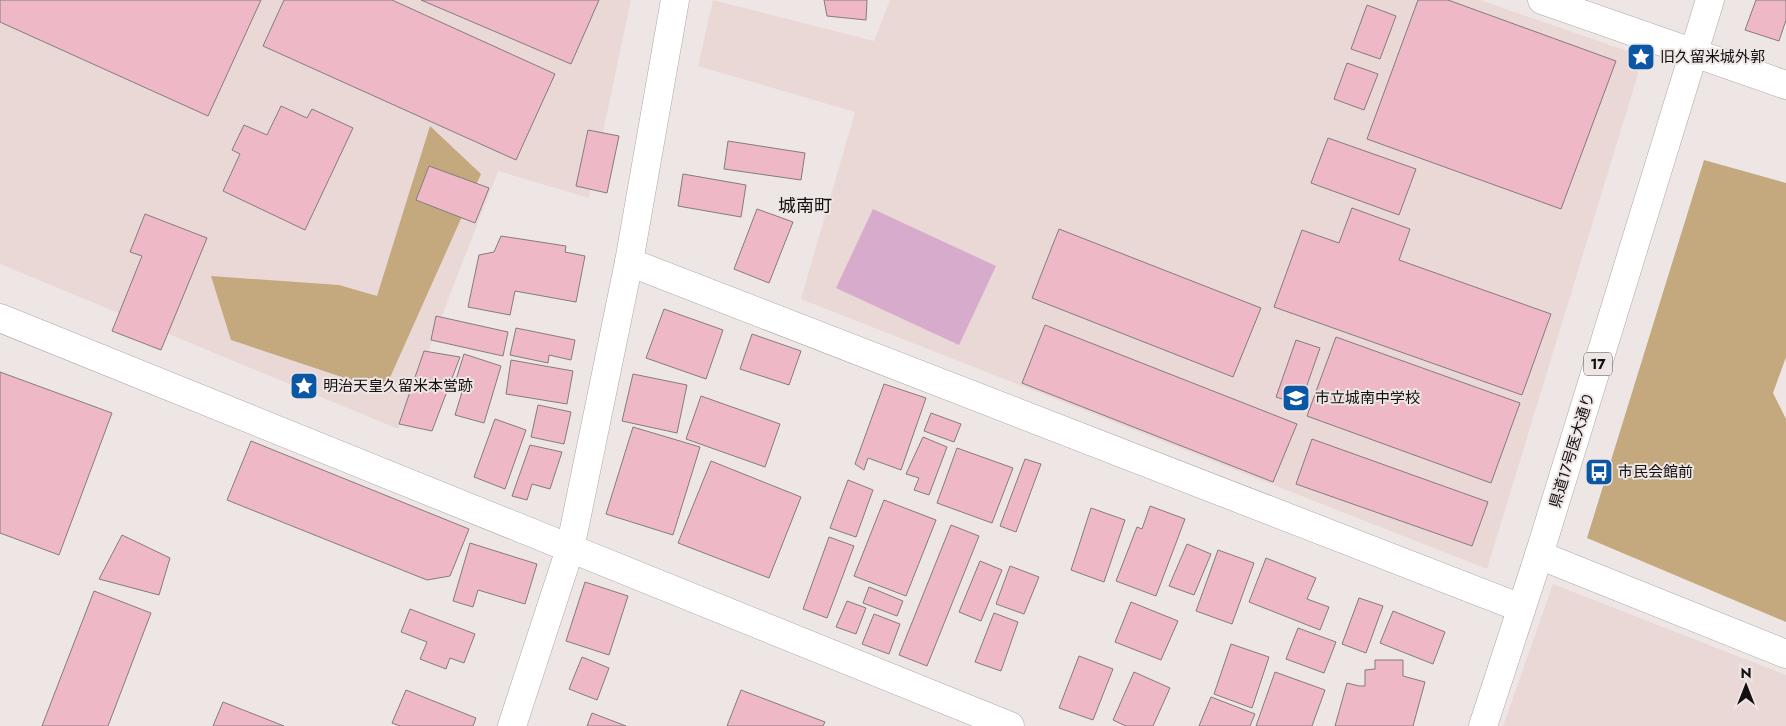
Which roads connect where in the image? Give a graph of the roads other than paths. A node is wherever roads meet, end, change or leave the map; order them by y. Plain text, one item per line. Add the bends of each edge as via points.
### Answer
1 (675, 0) edge
2 (1542, 0) edge
3 (1710, 0) edge
4 (1695, 52) junction
5 (1786, 85) edge
6 (629, 262) junction
7 (0, 318) edge
8 (570, 549) junction
9 (1539, 555) junction
10 (1521, 608) junction
11 (1786, 654) edge
12 (512, 726) edge
13 (1010, 726) edge
14 (1483, 726) edge

1 - 6 street
2 - 4 street
3 - 4 street, 県道17号医大通り / 17
4 - 5 street
4 - 9 street, 県道17号医大通り / 17
6 - 8 street
6 - 10 street
7 - 8 street
8 - 12 street
8 - 13 street
9 - 10 street, 県道17号医大通り / 17
9 - 11 street
10 - 14 street, 県道17号医大通り / 17

